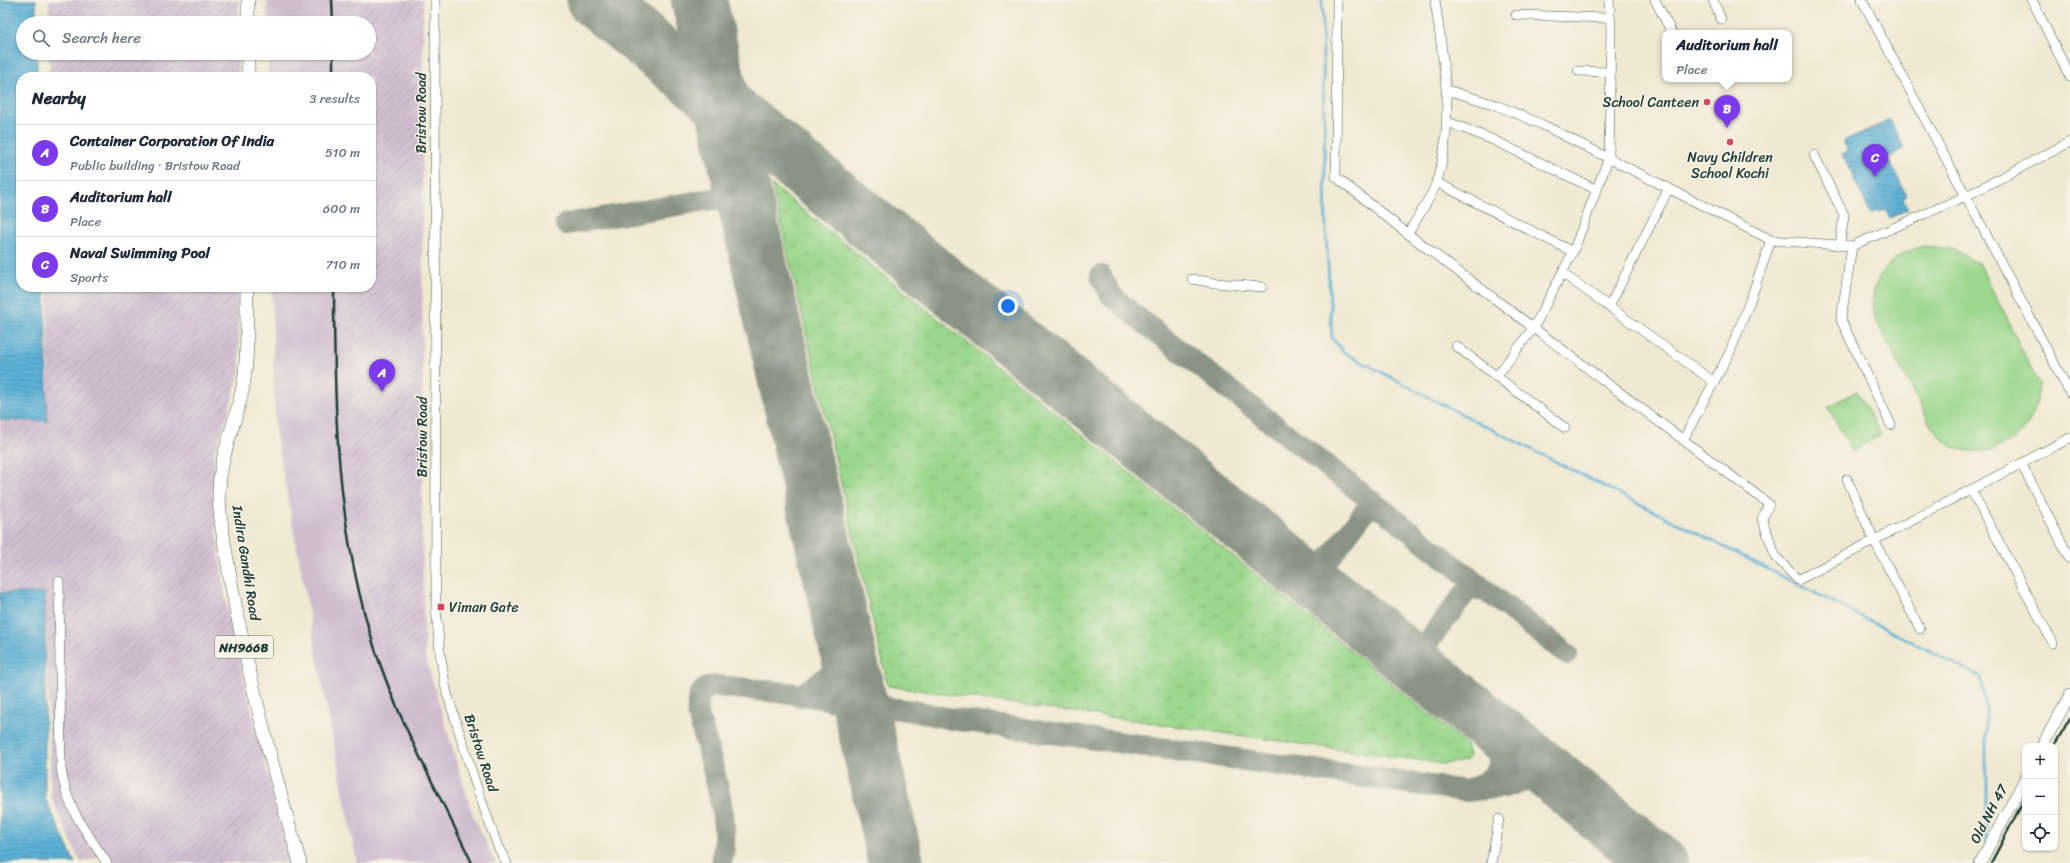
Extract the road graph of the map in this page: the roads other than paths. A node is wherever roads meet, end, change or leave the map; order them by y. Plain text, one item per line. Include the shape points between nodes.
1 (248, 0) edge
2 (435, 0) edge
3 (1337, 0) edge
4 (1435, 0) edge
5 (1609, 0) edge
6 (1655, 0) edge
7 (1713, 0) edge
8 (1862, 0) edge
9 (2032, 0) edge
10 (1516, 15) dead end
11 (248, 16) edge
12 (1610, 18) junction
13 (1721, 18) dead end
14 (1670, 30) edge
15 (248, 60) edge
16 (1578, 71) dead end
17 (248, 72) edge
18 (1609, 72) junction
19 (2070, 77) edge
20 (1447, 90) junction
21 (1448, 122) junction
22 (2070, 142) edge
23 (1814, 155) dead end
24 (1609, 157) junction
25 (1436, 182) junction
26 (1669, 188) junction
27 (1597, 190) junction
28 (1966, 196) junction
29 (1408, 234) junction
30 (1771, 240) junction
31 (1840, 245) junction
32 (1852, 246) junction
33 (1573, 252) junction
34 (1562, 273) junction
35 (1192, 279) dead end
36 (1262, 287) dead end
37 (247, 292) edge
38 (1609, 307) junction
39 (1534, 327) junction
40 (1456, 346) dead end
41 (1496, 377) junction
42 (1714, 382) junction
43 (2070, 393) edge
44 (1891, 425) dead end
45 (1564, 428) dead end
46 (2070, 438) edge
47 (1683, 440) junction
48 (2021, 463) junction
49 (1847, 479) dead end
50 (1971, 490) junction
51 (1874, 540) junction
52 (2070, 559) edge
53 (60, 581) dead end
54 (1920, 629) dead end
55 (2053, 644) dead end
56 (2070, 695) edge
57 (2044, 743) edge
58 (2022, 785) edge
59 (1499, 819) dead end
60 (107, 863) edge
61 (300, 863) edge
62 (507, 863) edge
63 (1491, 863) edge
64 (1980, 863) edge

1 - 11 highway
2 - 62 street, Bristow Road via 436,609 446,690 476,785 498,847
3 - 29 street via 1336,177
4 - 20 street
5 - 12 street
6 - 14 street
7 - 13 street
8 - 28 street
9 - 19 street
10 - 12 street
12 - 18 street
15 - 17 highway
16 - 18 street
18 - 24 street
20 - 21 street
20 - 24 street via 1496,105
21 - 25 street
21 - 27 street via 1491,139
22 - 28 street
23 - 31 street via 1844,215
24 - 26 street
24 - 27 street
25 - 29 street
25 - 33 street
26 - 30 street
26 - 38 street
27 - 33 street
28 - 32 street
28 - 43 street
29 - 39 street
30 - 31 street
30 - 42 street via 1739,330
31 - 32 street
32 - 44 street via 1841,320
33 - 34 street
34 - 38 street
34 - 39 street
35 - 36 street
37 - 61 highway, Indira Gandhi Road / NH966B via 246,366 222,462 219,498 230,577 245,652 278,790
38 - 42 street
39 - 41 street
39 - 47 street
40 - 41 street
41 - 45 street
42 - 47 street
46 - 48 street
47 - 51 street via 1769,504 1762,519 1776,557 1798,580
48 - 50 street
48 - 52 street
49 - 51 street
50 - 51 street
50 - 55 street
51 - 54 street
53 - 60 street via 63,787 70,807
56 - 57 main road
58 - 64 main road, Old NH 47
59 - 63 street

